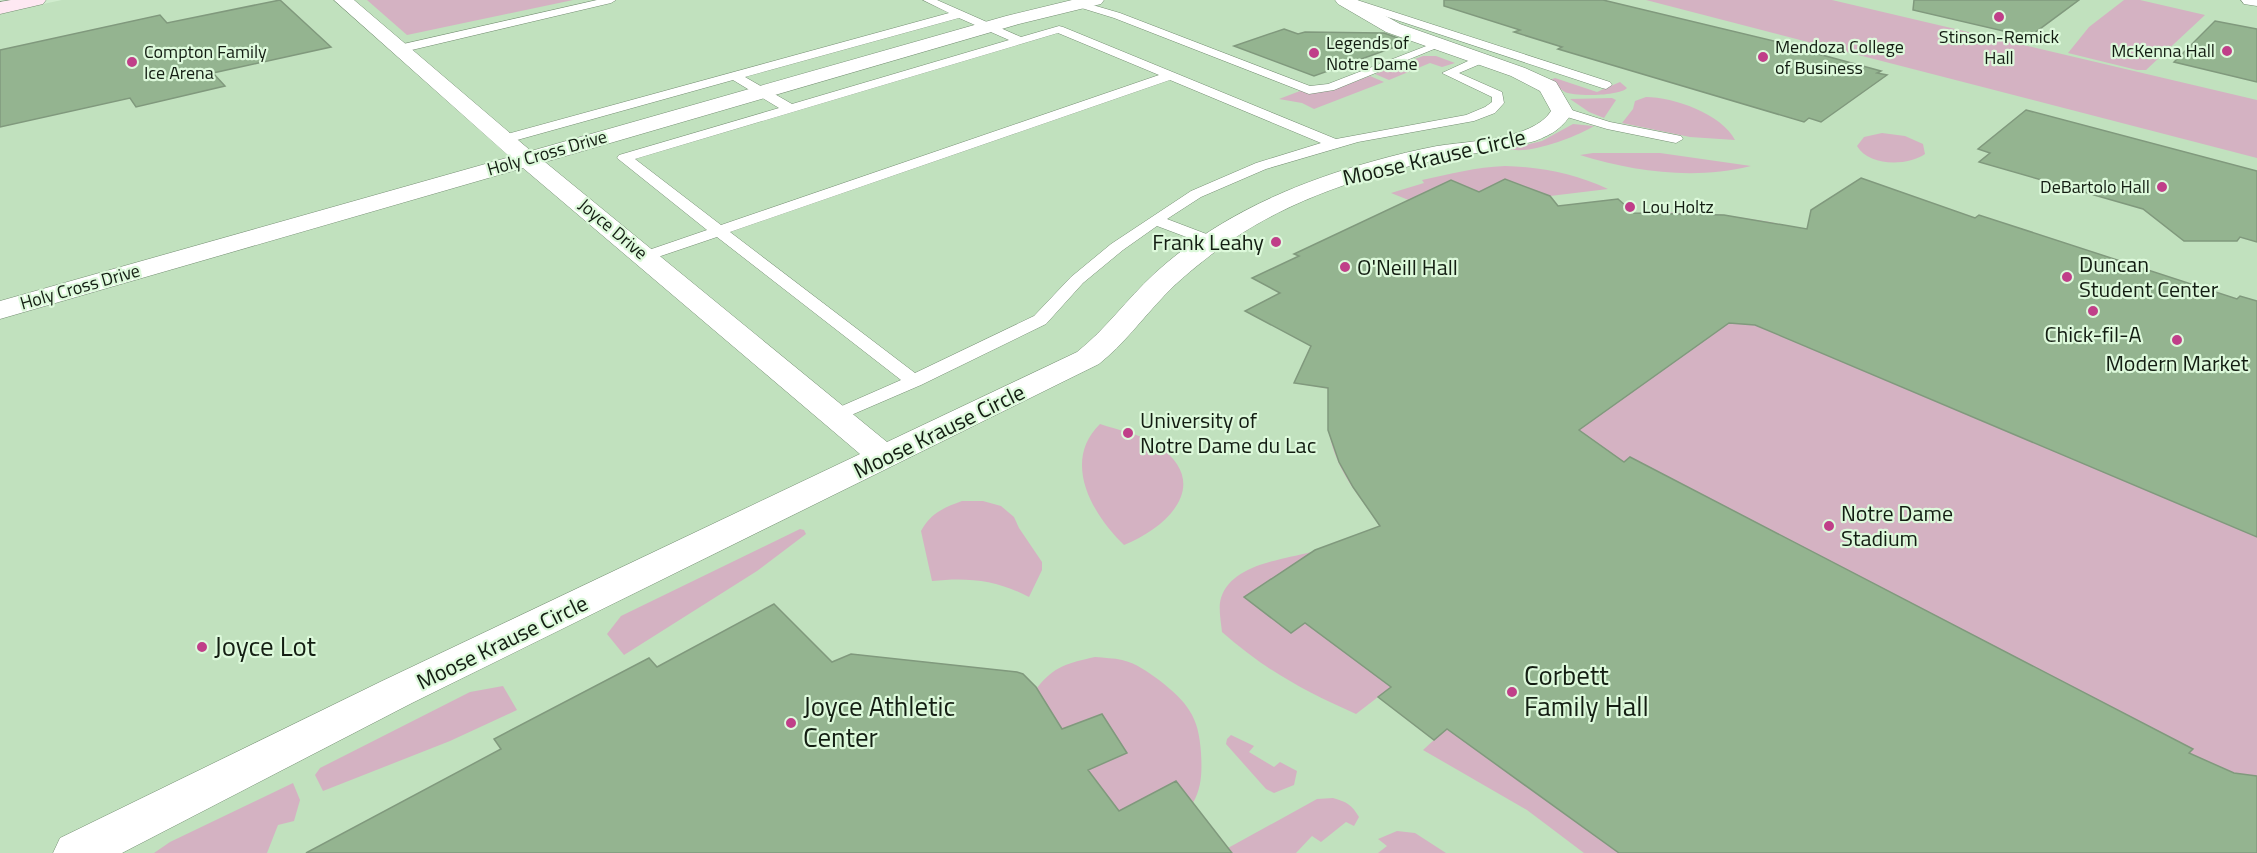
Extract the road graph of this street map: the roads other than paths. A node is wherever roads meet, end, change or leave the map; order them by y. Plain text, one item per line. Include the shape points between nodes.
1 (37, 0) edge
2 (343, 0) edge
3 (612, 0) edge
4 (928, 0) edge
5 (2250, 0) edge
6 (1348, 1) edge
7 (1088, 2) edge
8 (2257, 2) edge
9 (0, 8) edge
10 (960, 14) junction
11 (988, 27) junction
12 (1019, 40) junction
13 (1438, 45) junction
14 (399, 49) junction
15 (1481, 59) junction
16 (1172, 75) junction
17 (735, 76) junction
18 (1606, 85) dead end
19 (761, 92) junction
20 (790, 109) junction
21 (1562, 111) junction
22 (505, 139) junction
23 (1676, 139) dead end
24 (1335, 144) junction
25 (527, 159) junction
26 (1156, 220) junction
27 (718, 231) junction
28 (1211, 241) junction
29 (646, 256) junction
30 (0, 310) edge
31 (914, 381) junction
32 (835, 416) junction
33 (884, 457) junction
34 (76, 853) edge

1 - 9 main road
2 - 14 street, Joyce Drive
3 - 14 lane
4 - 10 lane
5 - 8 street
6 - 13 street via 1393,28
6 - 18 lane
7 - 11 street, Holy Cross Drive
7 - 13 lane via 1103,13 1308,90 1330,87
10 - 11 lane
10 - 17 lane
11 - 12 lane
11 - 19 street, Holy Cross Drive
12 - 16 lane via 1059,29
12 - 20 lane
13 - 15 street
14 - 22 street, Joyce Drive
15 - 21 street via 1548,87
15 - 24 lane via 1448,73 1498,95 1498,103 1490,110 1469,118
16 - 24 lane
16 - 27 lane
17 - 19 lane
17 - 22 lane
19 - 20 lane
19 - 25 street, Holy Cross Drive
20 - 27 lane via 624,158
21 - 23 lane
21 - 28 street, Moose Krause Circle via 1561,117 1544,130 1528,137 1402,161 1321,185 1265,210
22 - 25 street, Joyce Drive
24 - 26 lane via 1240,175 1196,194
25 - 29 street, Joyce Drive
25 - 30 street, Holy Cross Drive
26 - 28 lane
26 - 31 lane via 1077,280 1040,320
27 - 29 lane
27 - 31 lane
28 - 33 street, Moose Krause Circle via 1164,280 1115,337 1088,358
29 - 32 street, Joyce Drive
31 - 32 lane
32 - 33 street, Joyce Drive
33 - 34 street, Moose Krause Circle via 397,692

